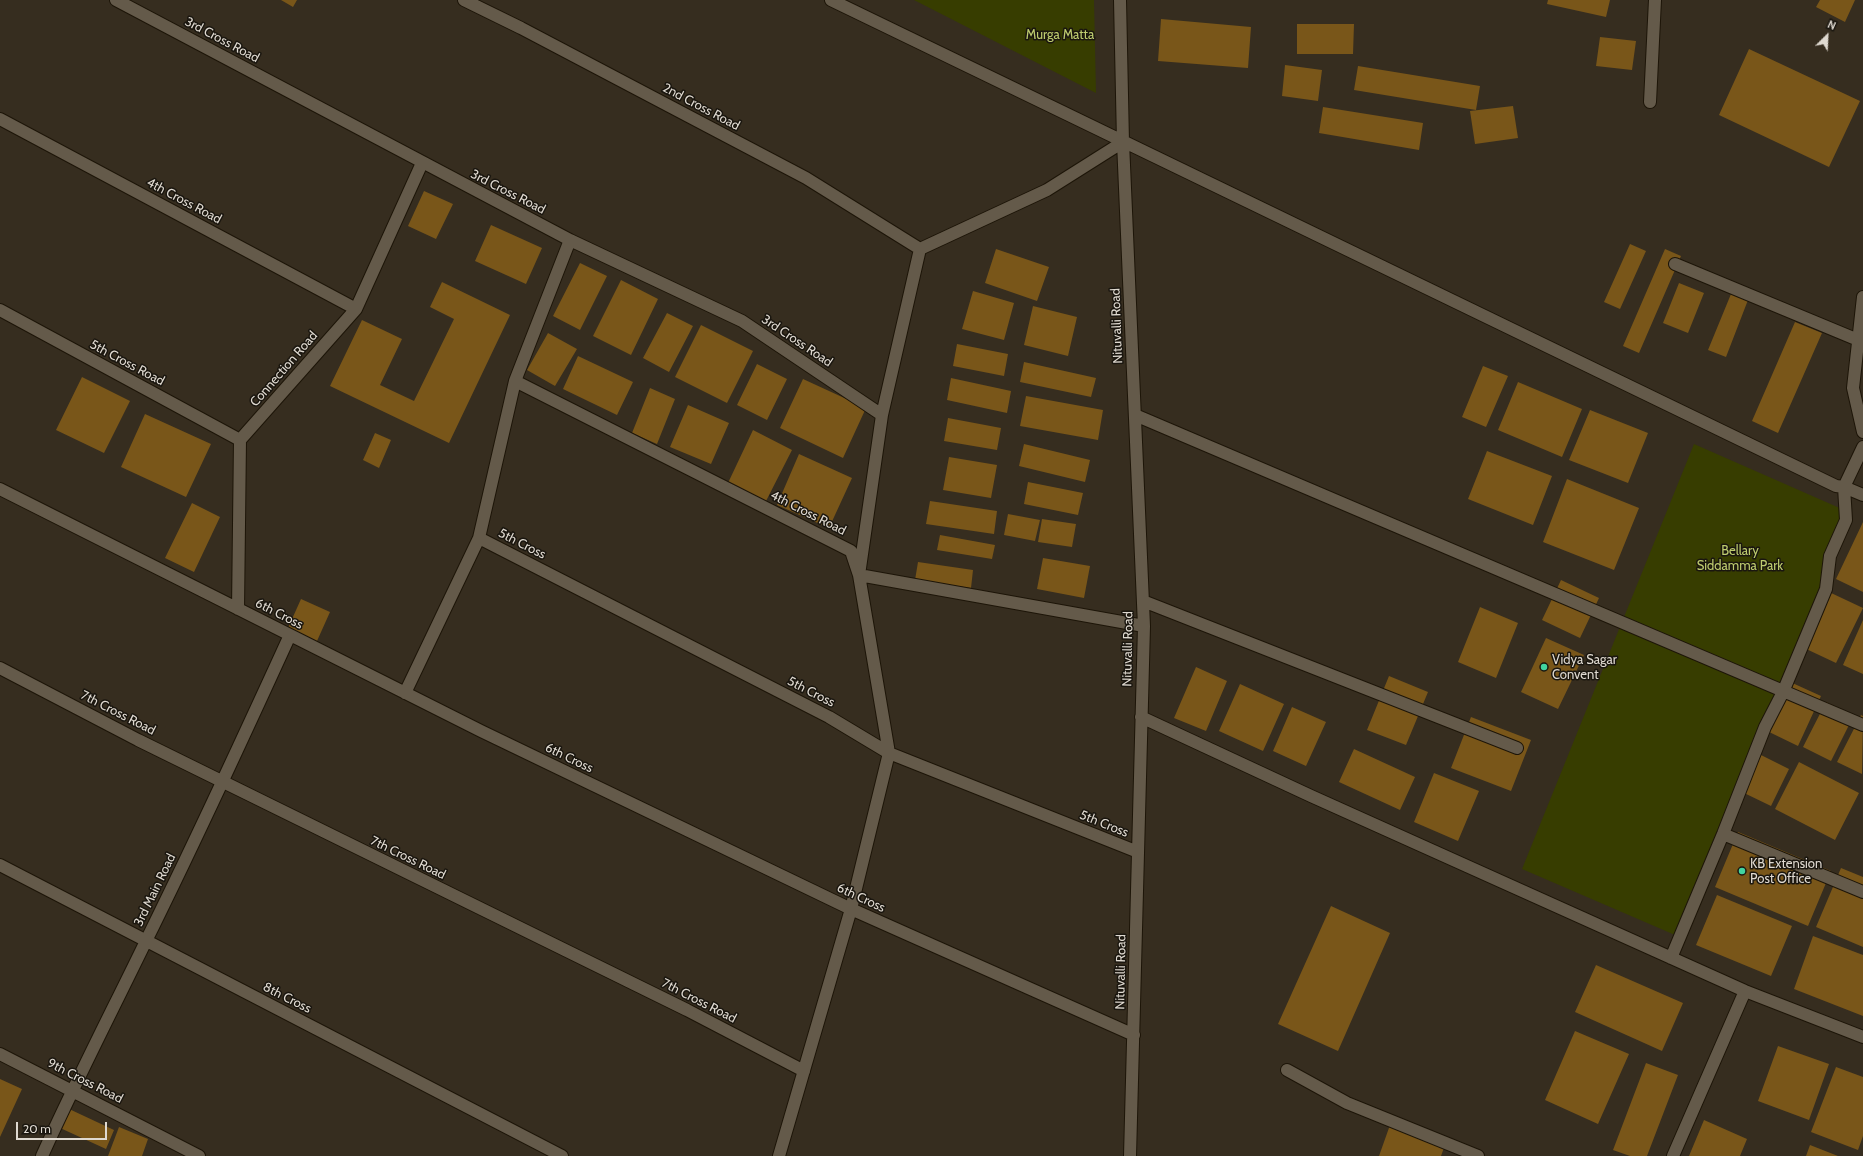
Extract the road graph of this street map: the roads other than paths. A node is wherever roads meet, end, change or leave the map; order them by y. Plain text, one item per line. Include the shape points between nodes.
1 (116, 0) edge
2 (464, 0) edge
3 (831, 0) edge
4 (1120, 0) edge
5 (1655, 0) edge
6 (1650, 102) dead end
7 (0, 119) edge
8 (1123, 142) junction
9 (422, 163) junction
10 (570, 240) junction
11 (920, 249) junction
12 (1675, 264) dead end
13 (1863, 297) edge
14 (356, 308) junction
15 (0, 310) edge
16 (1861, 341) edge
17 (515, 381) junction
18 (882, 415) junction
19 (1134, 415) junction
20 (1863, 432) edge
21 (240, 440) junction
22 (1863, 447) edge
23 (1844, 487) junction
24 (0, 489) edge
25 (1863, 495) edge
26 (479, 538) junction
27 (859, 575) junction
28 (1142, 601) junction
29 (238, 609) junction
30 (1144, 626) junction
31 (290, 635) junction
32 (0, 668) edge
33 (1783, 692) junction
34 (405, 693) junction
35 (1141, 717) junction
36 (1863, 725) edge
37 (1517, 748) dead end
38 (889, 753) junction
39 (223, 782) junction
40 (1723, 834) junction
41 (1138, 852) junction
42 (0, 865) edge
43 (1863, 892) edge
44 (851, 909) junction
45 (146, 941) junction
46 (1671, 958) junction
47 (1745, 991) junction
48 (1134, 1035) junction
49 (1863, 1037) edge
50 (0, 1054) edge
51 (1287, 1070) dead end
52 (804, 1071) junction
53 (72, 1090) junction
54 (42, 1156) edge
55 (199, 1156) edge
56 (562, 1156) edge
57 (779, 1156) edge
58 (1130, 1156) edge
59 (1478, 1156) edge
60 (1673, 1156) edge

1 - 9 street, 3rd Cross Road
2 - 11 street, 2nd Cross Road via 806,178
3 - 8 street
4 - 8 street, Nituvalli Road
5 - 6 street
7 - 14 street, 4th Cross Road
8 - 11 street via 1047,190
8 - 19 street, Nituvalli Road
8 - 23 street via 1836,486
9 - 10 street, 3rd Cross Road
9 - 14 street, Connection Road
10 - 17 street
10 - 18 street, 3rd Cross Road via 742,321
11 - 18 street
12 - 16 street
13 - 16 street
14 - 21 street, Connection Road
15 - 21 street, 5th Cross Road
16 - 20 street via 1853,388
17 - 26 street
17 - 27 street, 4th Cross Road via 851,551
18 - 27 street
19 - 28 street, Nituvalli Road
19 - 33 street
21 - 29 street
22 - 23 street
23 - 25 street
23 - 33 street via 1846,520 1830,556 1826,589
24 - 29 street, 6th Cross
26 - 34 street
26 - 38 street, 5th Cross via 828,717
27 - 30 street
27 - 38 street
28 - 30 street, Nituvalli Road
28 - 37 street
29 - 31 street, 6th Cross
30 - 35 street, Nituvalli Road
31 - 34 street, 6th Cross
31 - 39 street, 3rd Main Road
32 - 39 street, 7th Cross Road
33 - 36 street
33 - 40 street via 1765,727
34 - 44 street, 6th Cross
35 - 41 street, Nituvalli Road
35 - 46 street
38 - 41 street, 5th Cross
38 - 44 street
39 - 45 street, 3rd Main Road
39 - 52 street, 7th Cross Road via 687,1010
40 - 43 street
40 - 46 street
41 - 48 street, Nituvalli Road
42 - 45 street, 8th Cross
44 - 48 street, 6th Cross
44 - 52 street
45 - 53 street, 3rd Main Road
45 - 56 street, 8th Cross
46 - 47 street
47 - 49 street
47 - 60 street
48 - 58 street, Nituvalli Road
50 - 53 street, 9th Cross Road
51 - 59 street via 1347,1103
52 - 57 street
53 - 54 street, 3rd Main Road
53 - 55 street, 9th Cross Road

